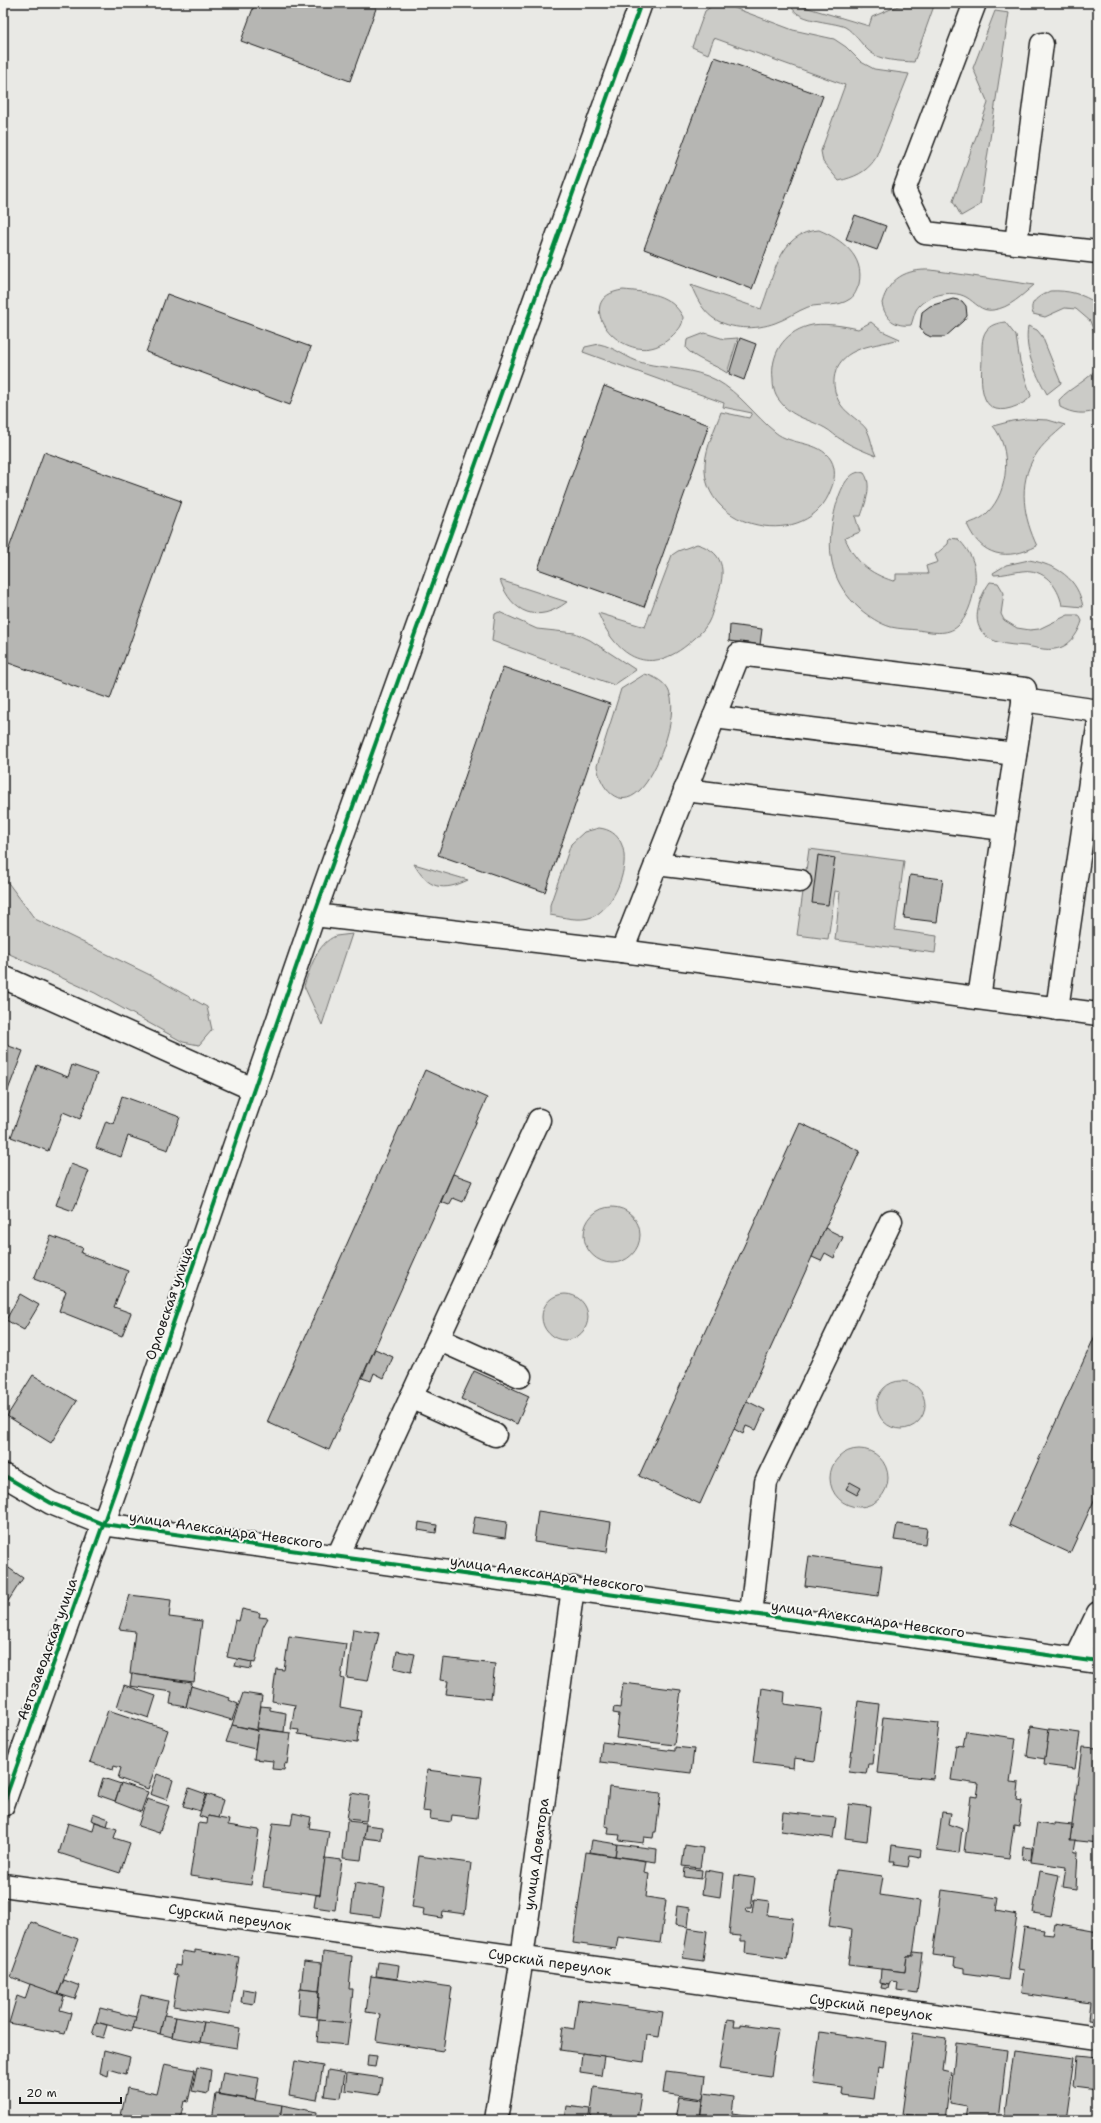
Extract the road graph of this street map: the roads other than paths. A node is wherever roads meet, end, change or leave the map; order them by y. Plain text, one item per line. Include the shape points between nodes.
1 (641, 3) edge
2 (975, 3) edge
3 (1042, 44) dead end
4 (1016, 243) junction
5 (1098, 252) edge
6 (1023, 700) junction
7 (714, 717) junction
8 (1098, 717) edge
9 (1098, 727) edge
10 (1015, 754) junction
11 (685, 790) junction
12 (1004, 829) junction
13 (656, 864) junction
14 (800, 881) dead end
15 (314, 915) junction
16 (622, 951) junction
17 (3, 977) edge
18 (979, 998) junction
19 (1057, 1009) junction
20 (1098, 1014) edge
21 (255, 1090) junction
22 (539, 1120) dead end
23 (891, 1221) dead end
24 (438, 1339) junction
25 (520, 1376) dead end
26 (411, 1397) junction
27 (495, 1435) dead end
28 (3, 1475) edge
29 (103, 1524) junction
30 (338, 1556) junction
31 (573, 1588) junction
32 (1098, 1612) edge
33 (751, 1614) junction
34 (1076, 1659) junction
35 (1098, 1662) edge
36 (3, 1805) edge
37 (3, 1885) edge
38 (522, 1958) junction
39 (1098, 2038) edge
40 (496, 2120) edge

1 - 15 street, Орловская улица
2 - 4 street via 904,190 926,233
3 - 4 street
4 - 5 street
6 - 7 street via 1025,689 739,654
6 - 8 street via 1092,710
6 - 10 street
7 - 10 street
7 - 11 street
9 - 19 street
10 - 12 street
11 - 12 street
11 - 13 street
12 - 18 street
13 - 14 street
13 - 16 street
15 - 16 street
15 - 21 street, Орловская улица
16 - 18 street
17 - 21 street
18 - 19 street
19 - 20 street
21 - 29 street, Орловская улица
22 - 24 street
23 - 33 street via 766,1482
24 - 25 street
24 - 26 street
26 - 27 street
26 - 30 street
28 - 29 street, улица Александра Невского via 51,1503
29 - 30 street, улица Александра Невского
29 - 36 street, Автозаводская улица
30 - 31 street, улица Александра Невского
31 - 33 street, улица Александра Невского
31 - 38 street, улица Доватора
32 - 34 street
33 - 34 street, улица Александра Невского
34 - 35 street, улица Александра Невского
37 - 38 street, Сурский переулок
38 - 39 street, Сурский переулок
38 - 40 street, улица Доватора

